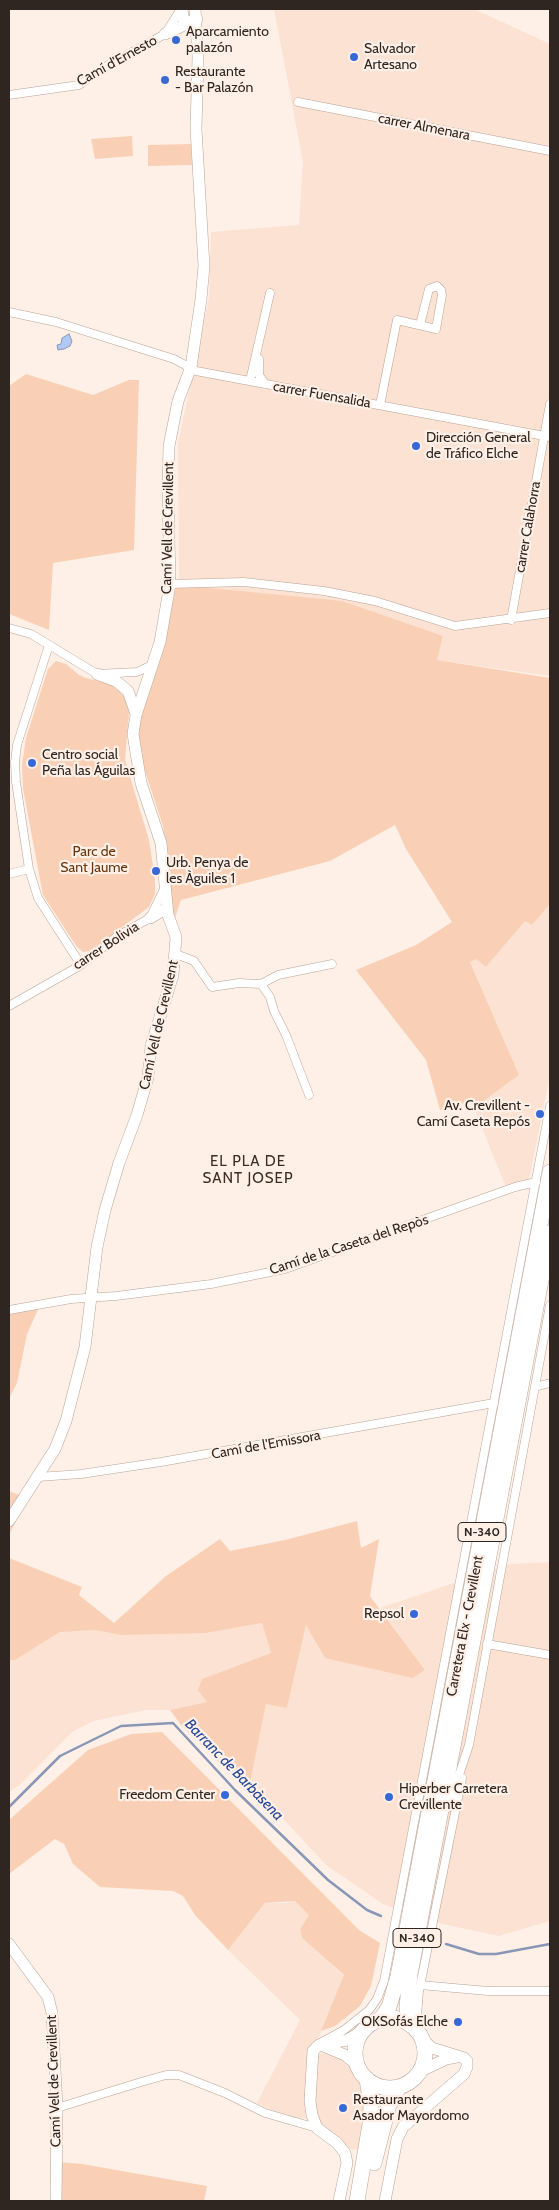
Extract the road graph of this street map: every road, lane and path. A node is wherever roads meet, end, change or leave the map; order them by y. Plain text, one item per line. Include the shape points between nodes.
1 (181, 9) edge
2 (194, 17) edge
3 (165, 34) junction
4 (9, 95) edge
5 (298, 102) dead end
6 (550, 151) edge
7 (270, 293) dead end
8 (9, 312) edge
9 (420, 325) junction
10 (259, 350) junction
11 (191, 367) junction
12 (250, 381) junction
13 (265, 384) junction
14 (550, 404) edge
15 (380, 405) junction
16 (547, 436) edge
17 (170, 584) junction
18 (550, 614) edge
19 (511, 620) junction
20 (9, 628) edge
21 (49, 645) junction
22 (154, 664) junction
23 (130, 673) junction
24 (97, 674) junction
25 (146, 687) junction
26 (128, 690) junction
27 (136, 715) junction
28 (29, 869) junction
29 (9, 874) edge
30 (164, 889) junction
31 (167, 908) junction
32 (150, 918) junction
33 (176, 954) junction
34 (332, 964) dead end
35 (81, 966) junction
36 (261, 984) junction
37 (9, 1006) edge
38 (309, 1095) dead end
39 (550, 1106) edge
40 (550, 1172) edge
41 (536, 1182) junction
42 (550, 1233) edge
43 (91, 1298) junction
44 (550, 1305) edge
45 (9, 1310) edge
46 (550, 1383) edge
47 (535, 1387) junction
48 (494, 1403) junction
49 (38, 1477) junction
50 (9, 1521) edge
51 (487, 1644) junction
52 (550, 1655) edge
53 (469, 1745) junction
54 (419, 1796) junction
55 (434, 1851) junction
56 (414, 1893) junction
57 (9, 1944) edge
58 (420, 1985) junction
59 (550, 1991) edge
60 (381, 2019) junction
61 (416, 2031) junction
62 (361, 2032) junction
63 (318, 2044) junction
64 (459, 2056) junction
65 (357, 2065) junction
66 (419, 2072) junction
67 (367, 2079) junction
68 (399, 2087) junction
69 (57, 2108) junction
70 (317, 2128) junction
71 (56, 2201) edge
72 (339, 2201) edge
73 (357, 2201) edge
74 (367, 2201) edge
75 (385, 2201) edge

1 - 2 street via 182,18
1 - 3 street
2 - 3 street
2 - 11 street, Camí Vell de Crevillent via 204,266
3 - 4 street, Camí d'Ernesto via 79,85
5 - 6 street, carrer Almenara
7 - 10 street, carrer Fuensalida
8 - 11 street, carrer Fuensalida via 56,322
9 - 9 street, carrer Fuensalida via 429,289 437,286 442,295 436,328
9 - 15 street, carrer Fuensalida via 396,320
10 - 12 street, carrer Fuensalida
10 - 13 street, carrer Fuensalida via 259,375
11 - 12 street, carrer Fuensalida via 196,371
11 - 17 street, Camí Vell de Crevillent via 178,401 169,446
12 - 13 street, carrer Fuensalida
13 - 15 street, carrer Fuensalida
14 - 16 street, carrer Calahorra
15 - 16 street, carrer Fuensalida
16 - 19 street, carrer Calahorra
17 - 19 street via 244,582 324,591 375,601 455,626
17 - 22 street, Camí Vell de Crevillent
18 - 19 street
20 - 21 street via 31,634
21 - 24 street
21 - 28 street via 21,729 15,762
22 - 23 street
22 - 25 street, Camí Vell de Crevillent
23 - 24 street
23 - 25 street via 140,677
24 - 26 street
25 - 26 street
25 - 27 street, Camí Vell de Crevillent
26 - 27 street
27 - 30 street, Camí Vell de Crevillent via 133,734 136,754 141,783 161,843
28 - 29 street
28 - 35 street via 38,898
30 - 31 street, Camí Vell de Crevillent
30 - 32 street, carrer Bolivia
31 - 32 street
31 - 33 street, Camí Vell de Crevillent via 176,937
32 - 35 street, carrer Bolivia via 116,937
33 - 36 street via 194,961 212,987
33 - 43 street, Camí Vell de Crevillent via 173,975 151,1046 148,1077 105,1210
34 - 36 street via 278,976
35 - 37 street, carrer Bolivia
36 - 38 street via 270,997
39 - 41 street
40 - 56 highway, Carretera Elx - Crevillent / N-340
41 - 43 street, Camí de la Caseta del Repòs via 285,1269 211,1284
41 - 48 street
42 - 55 highway, Carretera Elx - Crevillent / N-340
43 - 45 street, Camí de la Caseta del Repòs
43 - 49 street, Camí Vell de Crevillent via 85,1347 66,1421 55,1449
44 - 47 street
46 - 47 street
47 - 51 street
48 - 49 street, Camí de l'Emissora via 159,1463
48 - 54 street
49 - 50 street, Camí Vell de Crevillent
51 - 52 street
51 - 53 street
53 - 55 street
53 - 58 street
54 - 56 street
54 - 63 street via 384,1981 377,2000 358,2020
55 - 61 highway, Carretera Elx - Crevillent / N-340 via 407,1993 407,2008
56 - 60 highway, Carretera Elx - Crevillent / N-340 via 394,1993
57 - 69 street, Camí Vell de Crevillent via 48,1997 56,2051
58 - 59 street via 488,1991
58 - 61 street
60 - 61 highway via 393,2018
60 - 62 highway, N-340
61 - 64 street via 432,2048
61 - 66 highway, N-340 via 425,2056
62 - 63 street via 347,2040
62 - 65 highway via 356,2048
63 - 65 street via 340,2052
63 - 70 street via 314,2051 310,2101
64 - 66 street
64 - 75 street via 467,2061 464,2074 403,2127 397,2139
65 - 67 highway
66 - 68 highway
67 - 68 highway via 384,2088
67 - 73 highway via 372,2105
68 - 74 highway via 383,2122
69 - 70 street via 166,2075 179,2075 265,2113
69 - 71 street, Camí Vell de Crevillent
70 - 72 street via 338,2143 345,2153 347,2163

